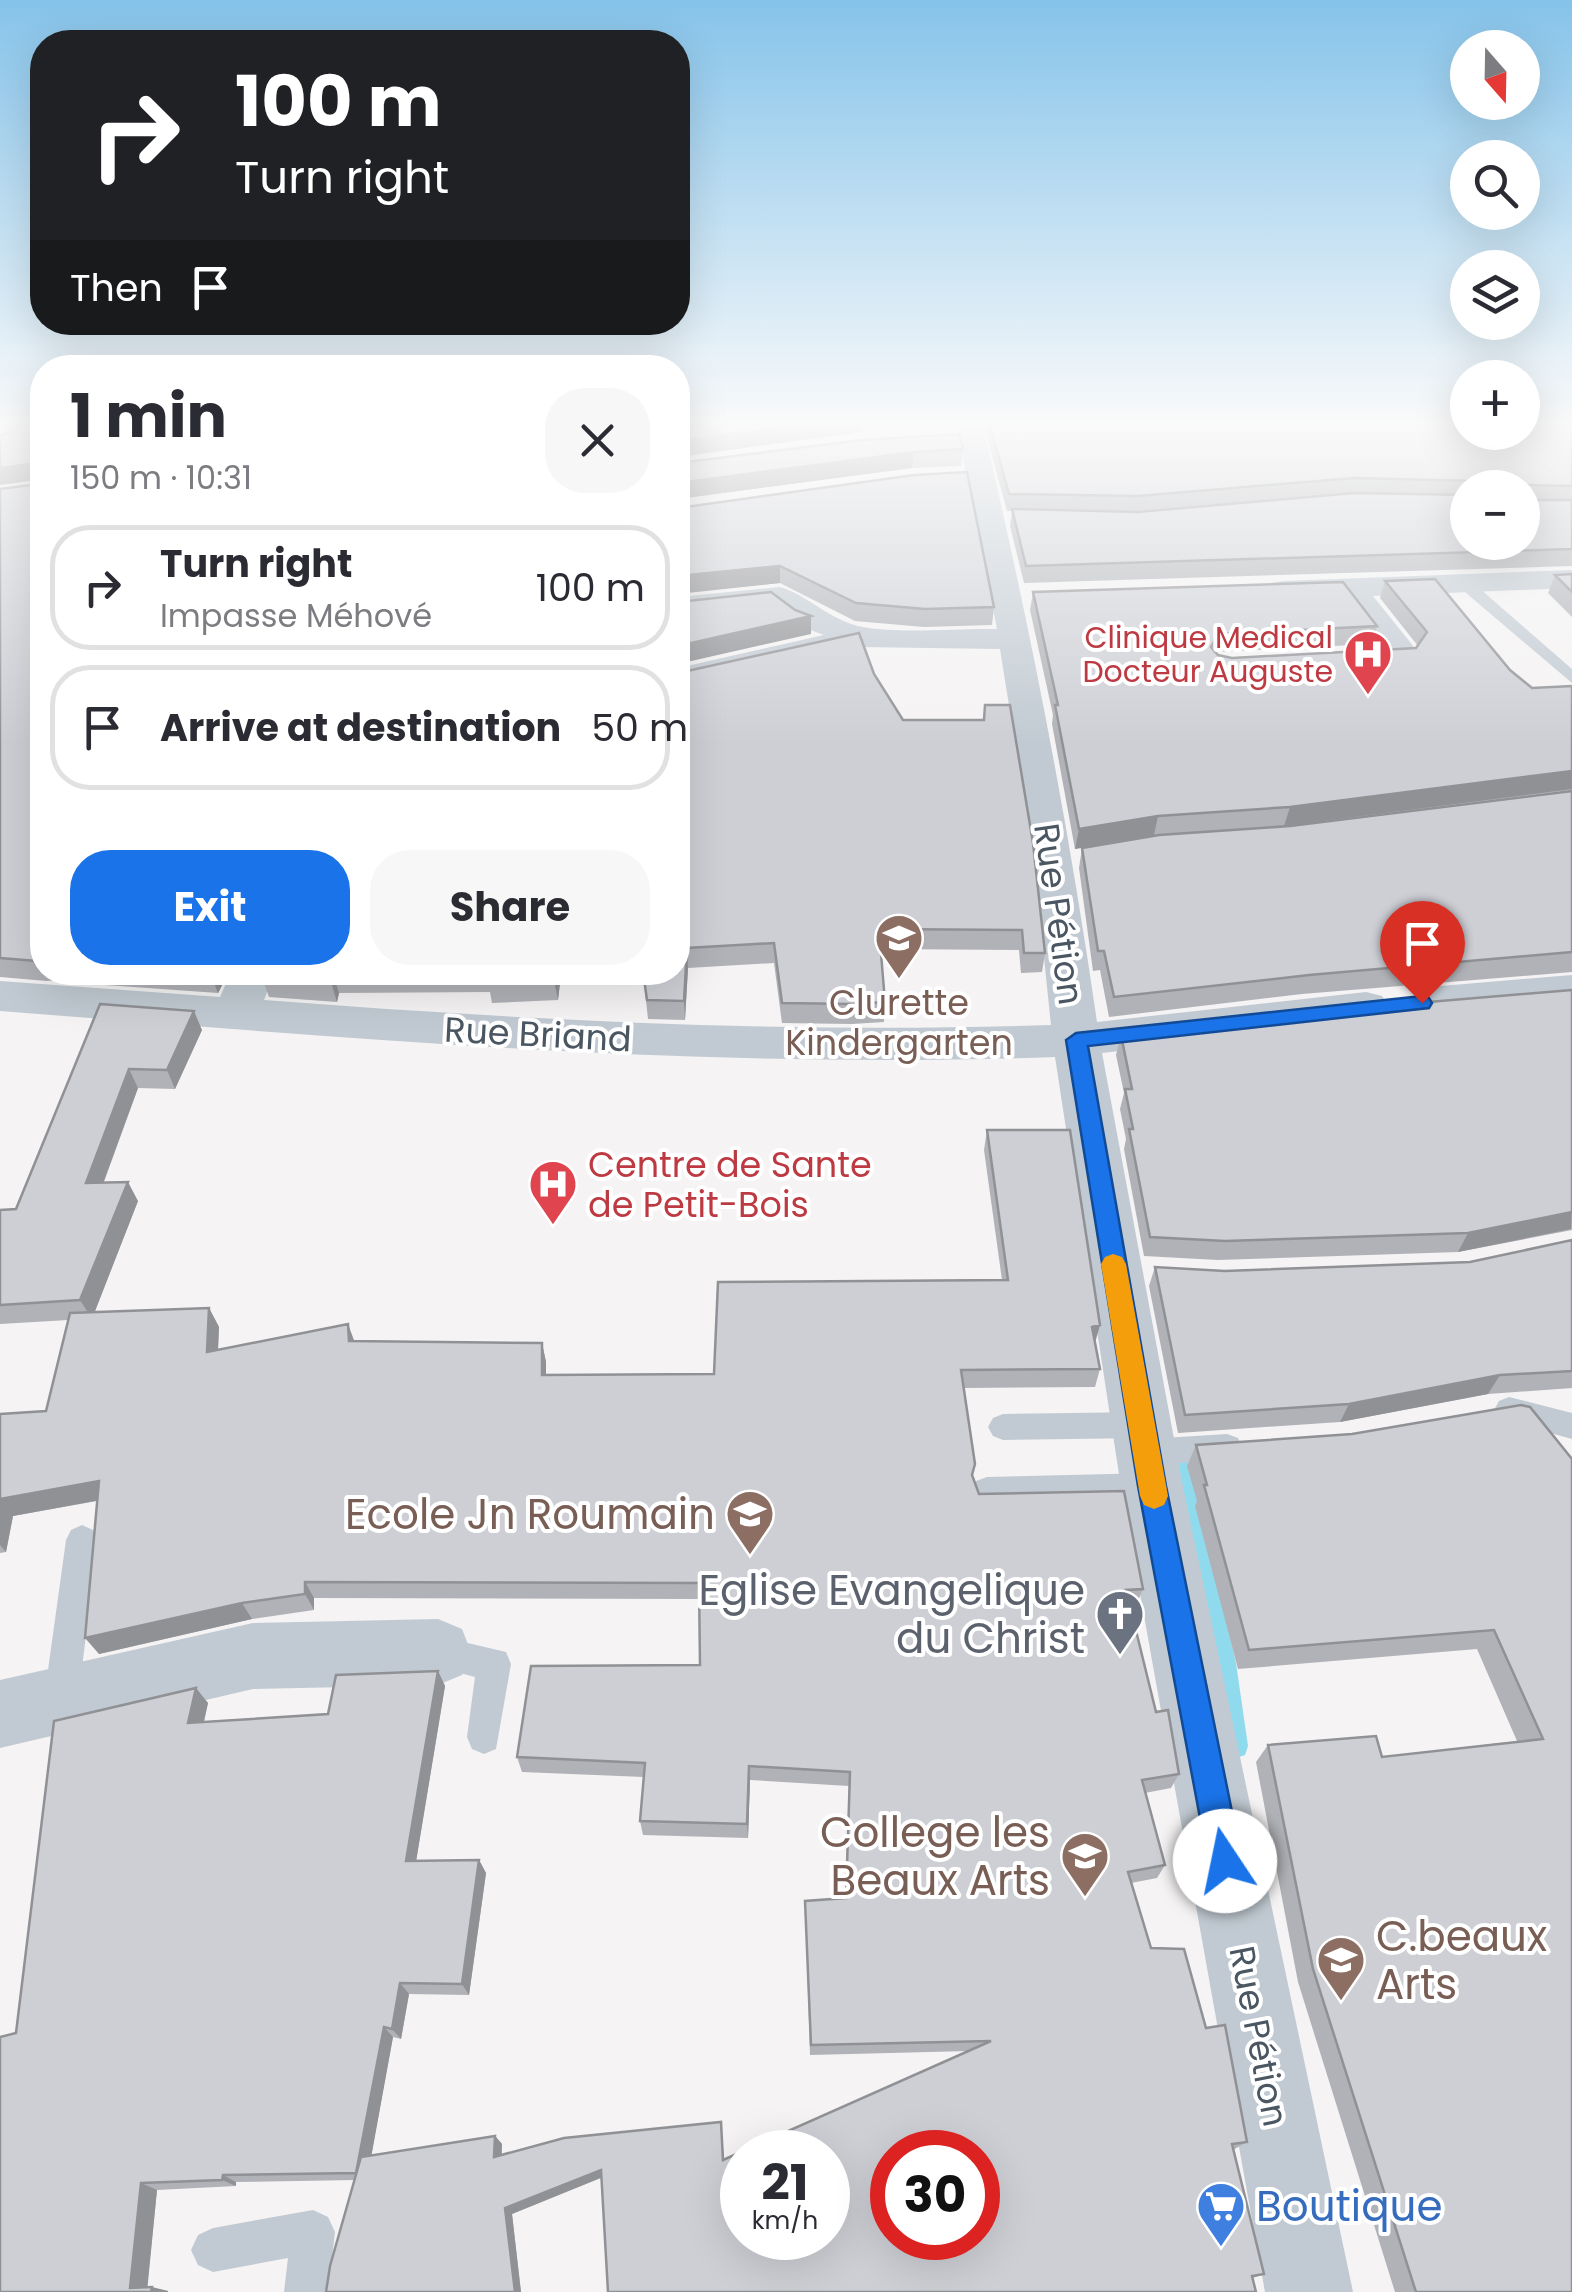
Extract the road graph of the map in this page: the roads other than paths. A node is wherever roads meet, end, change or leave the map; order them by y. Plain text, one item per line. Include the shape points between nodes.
1 (1002, 529) edge
2 (1572, 579) edge
3 (1465, 584) junction
4 (1350, 588) junction
5 (1254, 591) edge
6 (690, 606) edge
7 (1022, 611) junction
8 (858, 636) junction
9 (1302, 661) edge
10 (690, 675) edge
11 (1572, 678) edge
12 (247, 985) edge
13 (1572, 990) edge
14 (0, 996) edge
15 (235, 1014) junction
16 (1076, 1040) junction
17 (1487, 1413) edge
18 (1572, 1426) edge
19 (1003, 1427) dead end
20 (1250, 1446) edge
21 (1159, 1453) junction
22 (987, 1491) edge
23 (82, 1540) dead end
24 (438, 1652) joint
25 (30, 1706) edge
26 (484, 1737) dead end
27 (212, 2250) dead end
28 (306, 2292) edge
29 (1309, 2292) edge

1 - 7 street, Rue Pétion
2 - 3 street
3 - 4 street
3 - 11 lane
4 - 5 street
4 - 9 street via 1401,652
6 - 8 street via 779,596 808,618
7 - 8 street
7 - 16 street, Rue Pétion via 1062,861
8 - 10 street
12 - 15 street
13 - 16 street, Rue Briand
14 - 15 street, Rue Briand
15 - 16 street, Rue Briand via 770,1045
16 - 21 street, Rue Pétion
17 - 18 lane via 1506,1410
19 - 21 lane
20 - 21 lane
21 - 22 lane
21 - 29 street, Rue Pétion
23 - 25 lane
24 - 25 street via 254,1656
24 - 26 lane via 494,1664
27 - 28 lane via 313,2232

